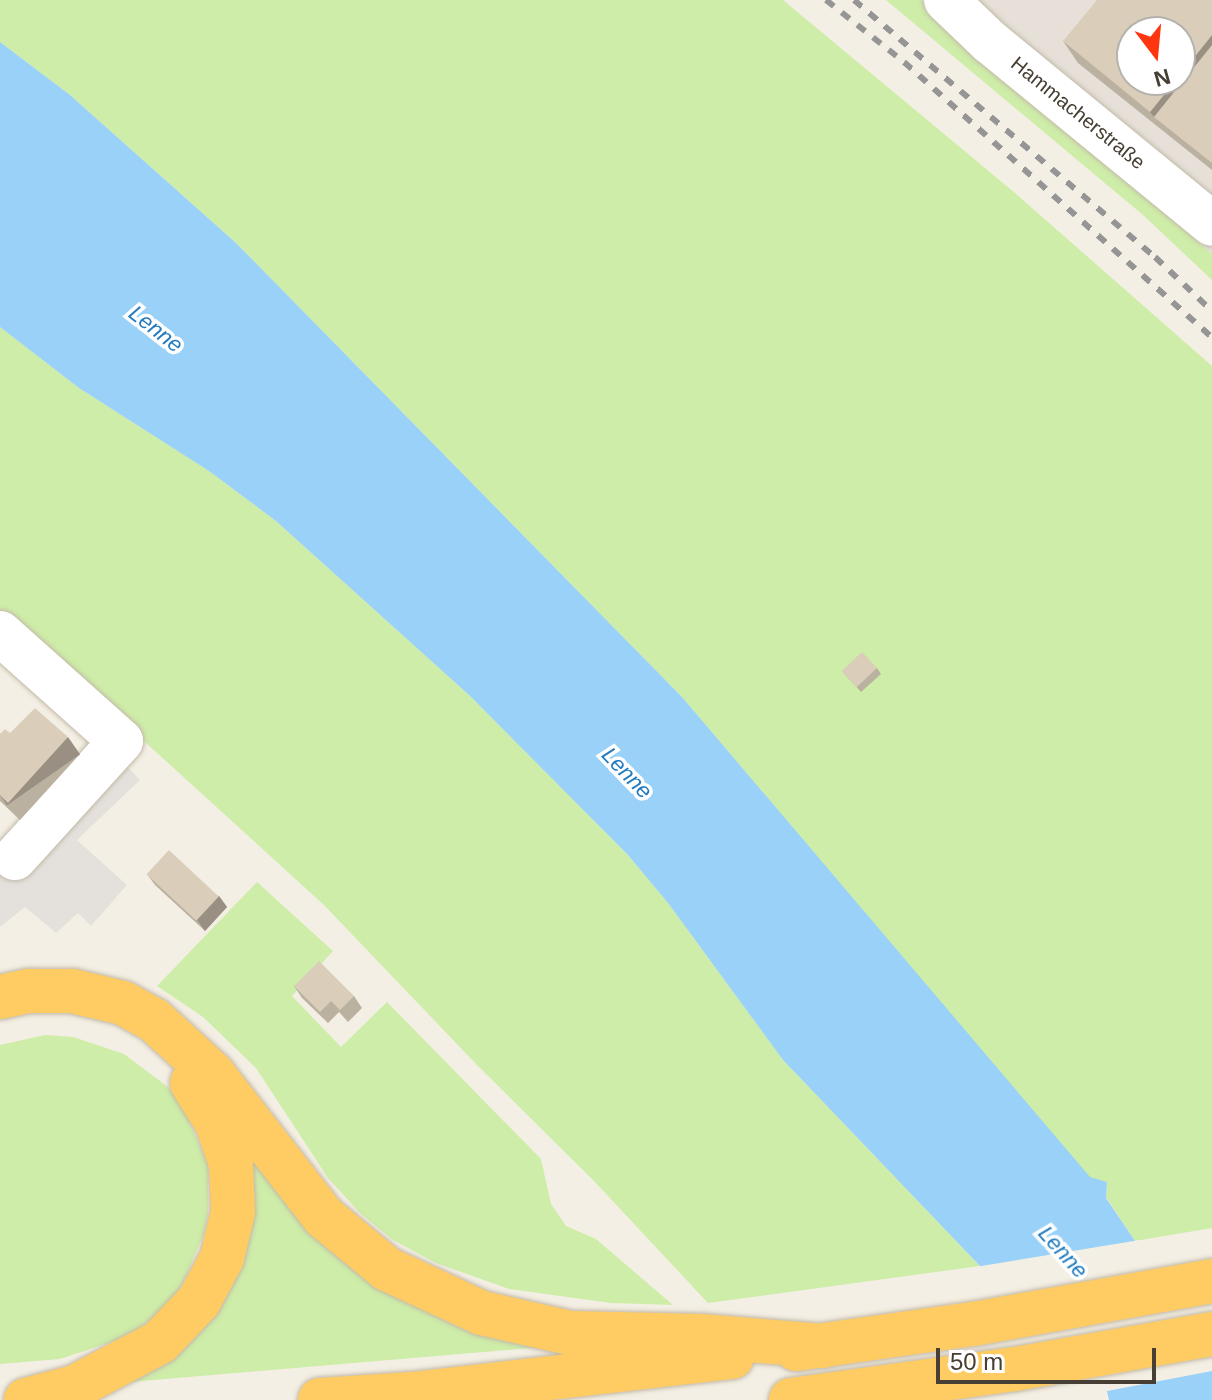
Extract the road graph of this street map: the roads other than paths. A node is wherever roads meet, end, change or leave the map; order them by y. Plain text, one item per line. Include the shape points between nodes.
1 (946, 0) edge
2 (1212, 224) edge
3 (0, 633) edge
4 (15, 858) dead end
5 (0, 997) edge
6 (0, 1020) edge
7 (1212, 1281) edge
8 (1212, 1334) edge
9 (711, 1347) junction
10 (26, 1400) edge
11 (320, 1400) edge
12 (791, 1400) edge

1 - 2 street, Hammacherstraße
3 - 4 street via 121,741
5 - 9 highway via 72,991 123,1003 154,1020 213,1074 324,1217 387,1269 482,1313 570,1333
6 - 10 highway via 55,1013 77,1016 150,1042 196,1086 217,1123 231,1164 233,1212 222,1258 199,1301 160,1342 75,1387
7 - 9 highway via 823,1346
8 - 12 highway via 1015,1369
9 - 11 highway via 428,1393

